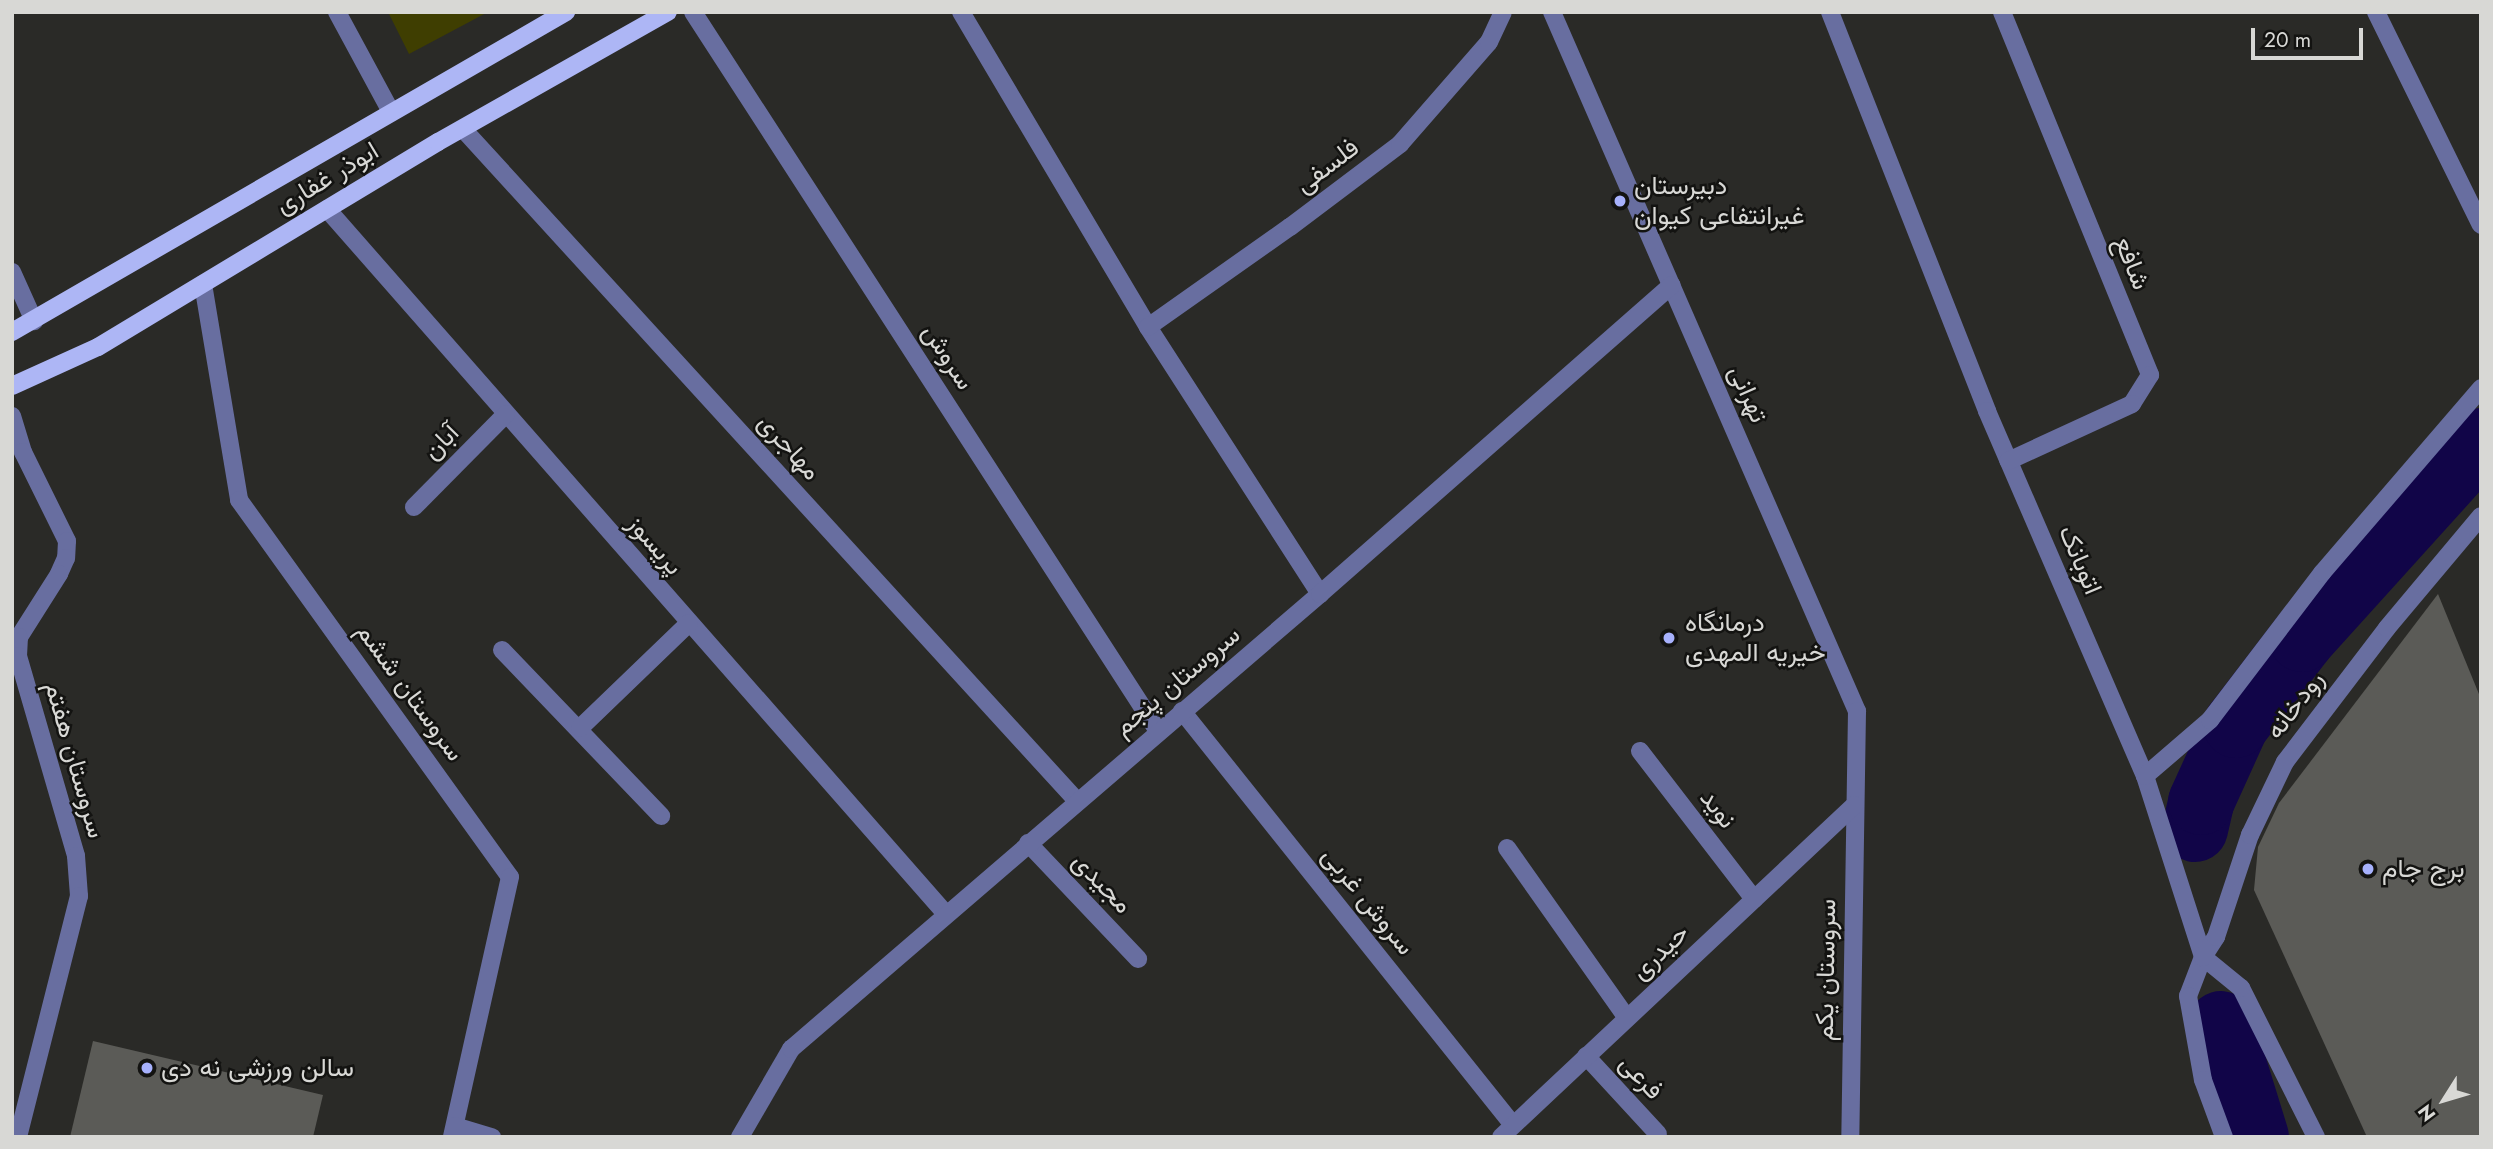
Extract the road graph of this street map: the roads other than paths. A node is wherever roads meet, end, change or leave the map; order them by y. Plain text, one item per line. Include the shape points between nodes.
1 (337, 12) edge
2 (566, 12) edge
3 (668, 12) edge
4 (693, 12) edge
5 (961, 12) edge
6 (1503, 12) edge
7 (1552, 12) edge
8 (1830, 12) edge
9 (2002, 12) edge
10 (2376, 12) edge
11 (391, 112) junction
12 (463, 128) junction
13 (327, 209) junction
14 (2481, 225) edge
15 (12, 272) edge
16 (203, 284) junction
17 (1672, 285) junction
18 (34, 321) junction
19 (1148, 327) junction
20 (12, 332) edge
21 (12, 386) edge
22 (2481, 388) edge
23 (506, 414) junction
24 (12, 416) edge
25 (2008, 461) junction
26 (414, 508) dead end
27 (2481, 516) edge
28 (1320, 594) junction
29 (689, 622) junction
30 (502, 650) dead end
31 (1182, 710) junction
32 (580, 728) junction
33 (1158, 731) junction
34 (1640, 751) dead end
35 (2145, 776) junction
36 (1077, 801) junction
37 (1855, 805) junction
38 (661, 816) dead end
39 (1028, 843) junction
40 (1507, 848) dead end
41 (1754, 899) junction
42 (946, 914) junction
43 (2203, 957) junction
44 (1138, 959) dead end
45 (1627, 1018) junction
46 (1586, 1056) junction
47 (453, 1131) edge
48 (1507, 1131) edge
49 (1658, 1134) dead end
50 (18, 1137) edge
51 (492, 1137) edge
52 (740, 1137) edge
53 (1850, 1137) edge
54 (2224, 1137) edge
55 (2316, 1137) edge

1 - 11 street
2 - 11 main road, ابوذر غفاری
3 - 12 main road, ابوذر غفاری
4 - 33 street, سروش
5 - 19 street
6 - 19 street, فلسفی via 1489,42 1400,144
7 - 17 street, تهرانی
8 - 25 street, اتوبانک
9 - 25 street, شافع via 2150,375 2133,404
10 - 14 street
11 - 18 main road, ابوذر غفاری
12 - 13 main road, ابوذر غفاری
12 - 36 street, مهاجری
13 - 16 main road, ابوذر غفاری
13 - 23 street, پریسوز
15 - 18 street
16 - 21 main road, ابوذر غفاری via 98,347
16 - 47 street, سروستان ششم via 239,500 510,877
17 - 28 street, سروستان پنجم
17 - 37 street, تهرانی via 1857,711
18 - 20 main road, ابوذر غفاری
19 - 28 street
22 - 35 street via 2322,573 2210,720
23 - 26 street, آبان
23 - 29 street, پریسوز
24 - 50 street, سروستان هفتم via 23,452 67,541 59,574 19,637 18,656 76,856 79,896
25 - 35 street, اتوبانک
27 - 43 street, رودخانه via 2387,628 2285,762 2250,835 2216,937
28 - 31 street, سروستان پنجم
29 - 32 street
29 - 42 street, پریسوز
30 - 32 street
31 - 33 street, سروستان پنجم
31 - 48 street, سروش غربی
32 - 38 street
33 - 36 street, سروستان پنجم
34 - 41 street, نوید
35 - 43 street, اتوبانک
36 - 39 street, سروستان پنجم
37 - 41 street, حیدری
37 - 53 street, سروستان یکم
39 - 42 street, سروستان پنجم
39 - 44 street, مجیدی
40 - 45 street
41 - 45 street, حیدری
42 - 52 street, سروستان پنجم via 791,1049
43 - 54 street via 2188,996 2203,1080
43 - 55 street via 2241,988
45 - 46 street, حیدری
46 - 48 street, حیدری
46 - 49 street, فرعی
47 - 51 street

